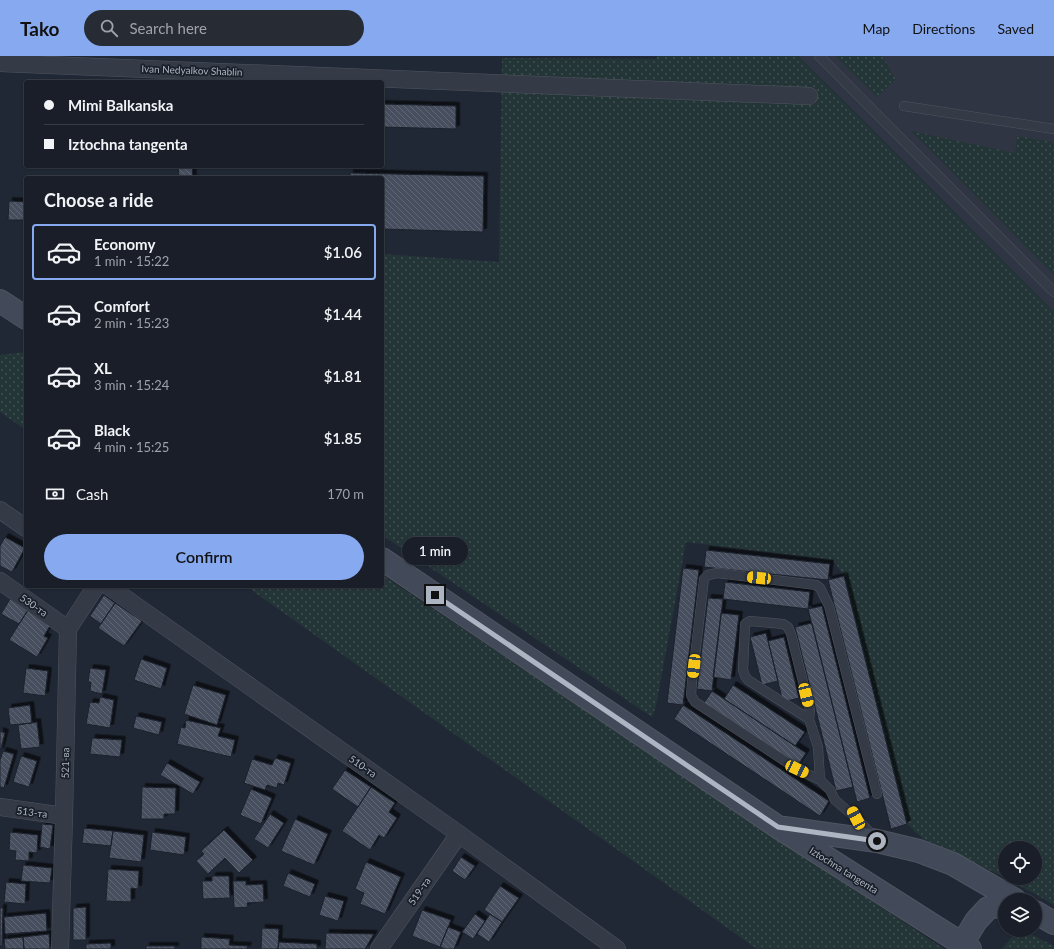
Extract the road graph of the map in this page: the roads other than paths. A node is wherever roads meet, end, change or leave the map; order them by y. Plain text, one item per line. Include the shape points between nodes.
1 (819, 56) edge
2 (96, 61) edge
3 (0, 62) edge
4 (809, 96) dead end
5 (904, 106) dead end
6 (1054, 129) edge
7 (1054, 292) edge
8 (0, 301) edge
9 (24, 317) edge
10 (0, 510) edge
11 (24, 527) edge
12 (384, 560) edge
13 (0, 581) edge
14 (95, 588) edge
15 (111, 588) edge
16 (68, 629) junction
17 (809, 719) junction
18 (820, 780) junction
19 (878, 794) dead end
20 (0, 808) edge
21 (64, 816) junction
22 (778, 827) junction
23 (459, 834) junction
24 (877, 841) junction
25 (1003, 893) edge
26 (998, 906) edge
27 (1042, 916) edge
28 (1054, 923) edge
29 (966, 946) edge
30 (60, 949) edge
31 (379, 949) edge
32 (617, 949) edge

1 - 7 lane
2 - 3 street, Ivan Nedyalkov Shablin
2 - 4 street, Ivan Nedyalkov Shablin via 480,82
5 - 6 lane
8 - 9 street
10 - 11 street
12 - 22 street, Iztochna tangenta
13 - 16 street, 530-та
14 - 16 street
15 - 23 street, 510-та
16 - 21 street, 521-ва
17 - 17 lane via 745,676 745,624 748,622 783,624 788,627 810,710
17 - 18 lane via 818,747
18 - 19 lane via 797,769 695,702 691,695 704,579 708,575 717,573 816,584 820,588 829,606
18 - 24 lane via 849,804 856,818
20 - 21 street, 513-та
21 - 30 street, 521-ва
22 - 24 street
22 - 29 street, Iztochna tangenta
23 - 31 street, 519-та
23 - 32 street, 510-та
24 - 25 street via 919,851 953,864
26 - 29 street via 988,908 976,921
27 - 28 street

